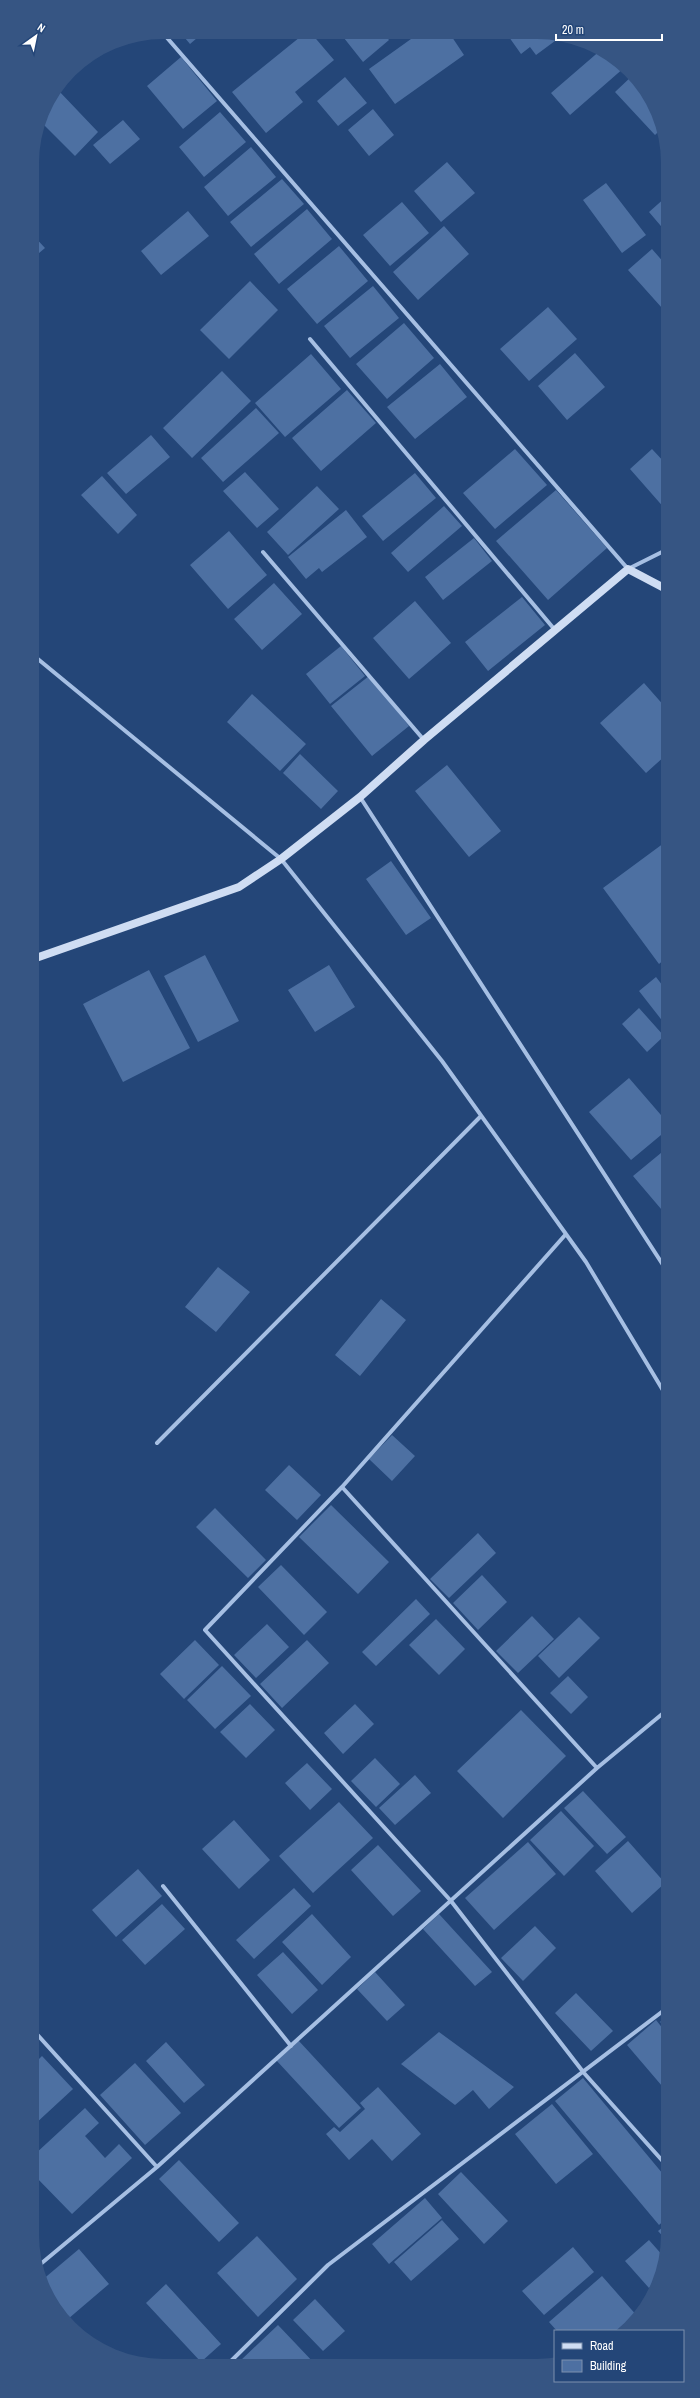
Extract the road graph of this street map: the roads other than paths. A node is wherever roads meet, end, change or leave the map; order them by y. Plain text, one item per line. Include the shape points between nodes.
1 (168, 39) edge
2 (310, 339) dead end
3 (263, 552) dead end
4 (661, 552) edge
5 (628, 569) junction
6 (661, 586) edge
7 (555, 630) junction
8 (39, 660) edge
9 (424, 740) junction
10 (360, 797) junction
11 (281, 859) junction
12 (39, 957) edge
13 (482, 1116) junction
14 (566, 1234) junction
15 (661, 1262) edge
16 (661, 1387) edge
17 (157, 1443) dead end
18 (342, 1487) junction
19 (661, 1715) edge
20 (597, 1768) junction
21 (163, 1886) dead end
22 (451, 1901) junction
23 (661, 2013) edge
24 (39, 2037) edge
25 (291, 2046) junction
26 (584, 2073) junction
27 (661, 2158) edge
28 (157, 2167) junction
29 (42, 2263) edge
30 (233, 2359) edge

1 - 5 street
2 - 7 street
3 - 9 street
4 - 5 street
5 - 6 street
5 - 7 street
7 - 9 street
8 - 11 street
9 - 10 street
10 - 11 street
10 - 15 street
11 - 12 street via 239,887
11 - 13 street via 442,1061
13 - 14 street
13 - 17 street
14 - 16 street via 586,1262
14 - 18 street
18 - 20 street
18 - 22 street via 205,1630
19 - 20 street
20 - 22 street
21 - 25 street
22 - 25 street
22 - 26 street
23 - 26 street
24 - 28 street
25 - 28 street
26 - 27 street
26 - 30 street via 328,2265
28 - 29 street

